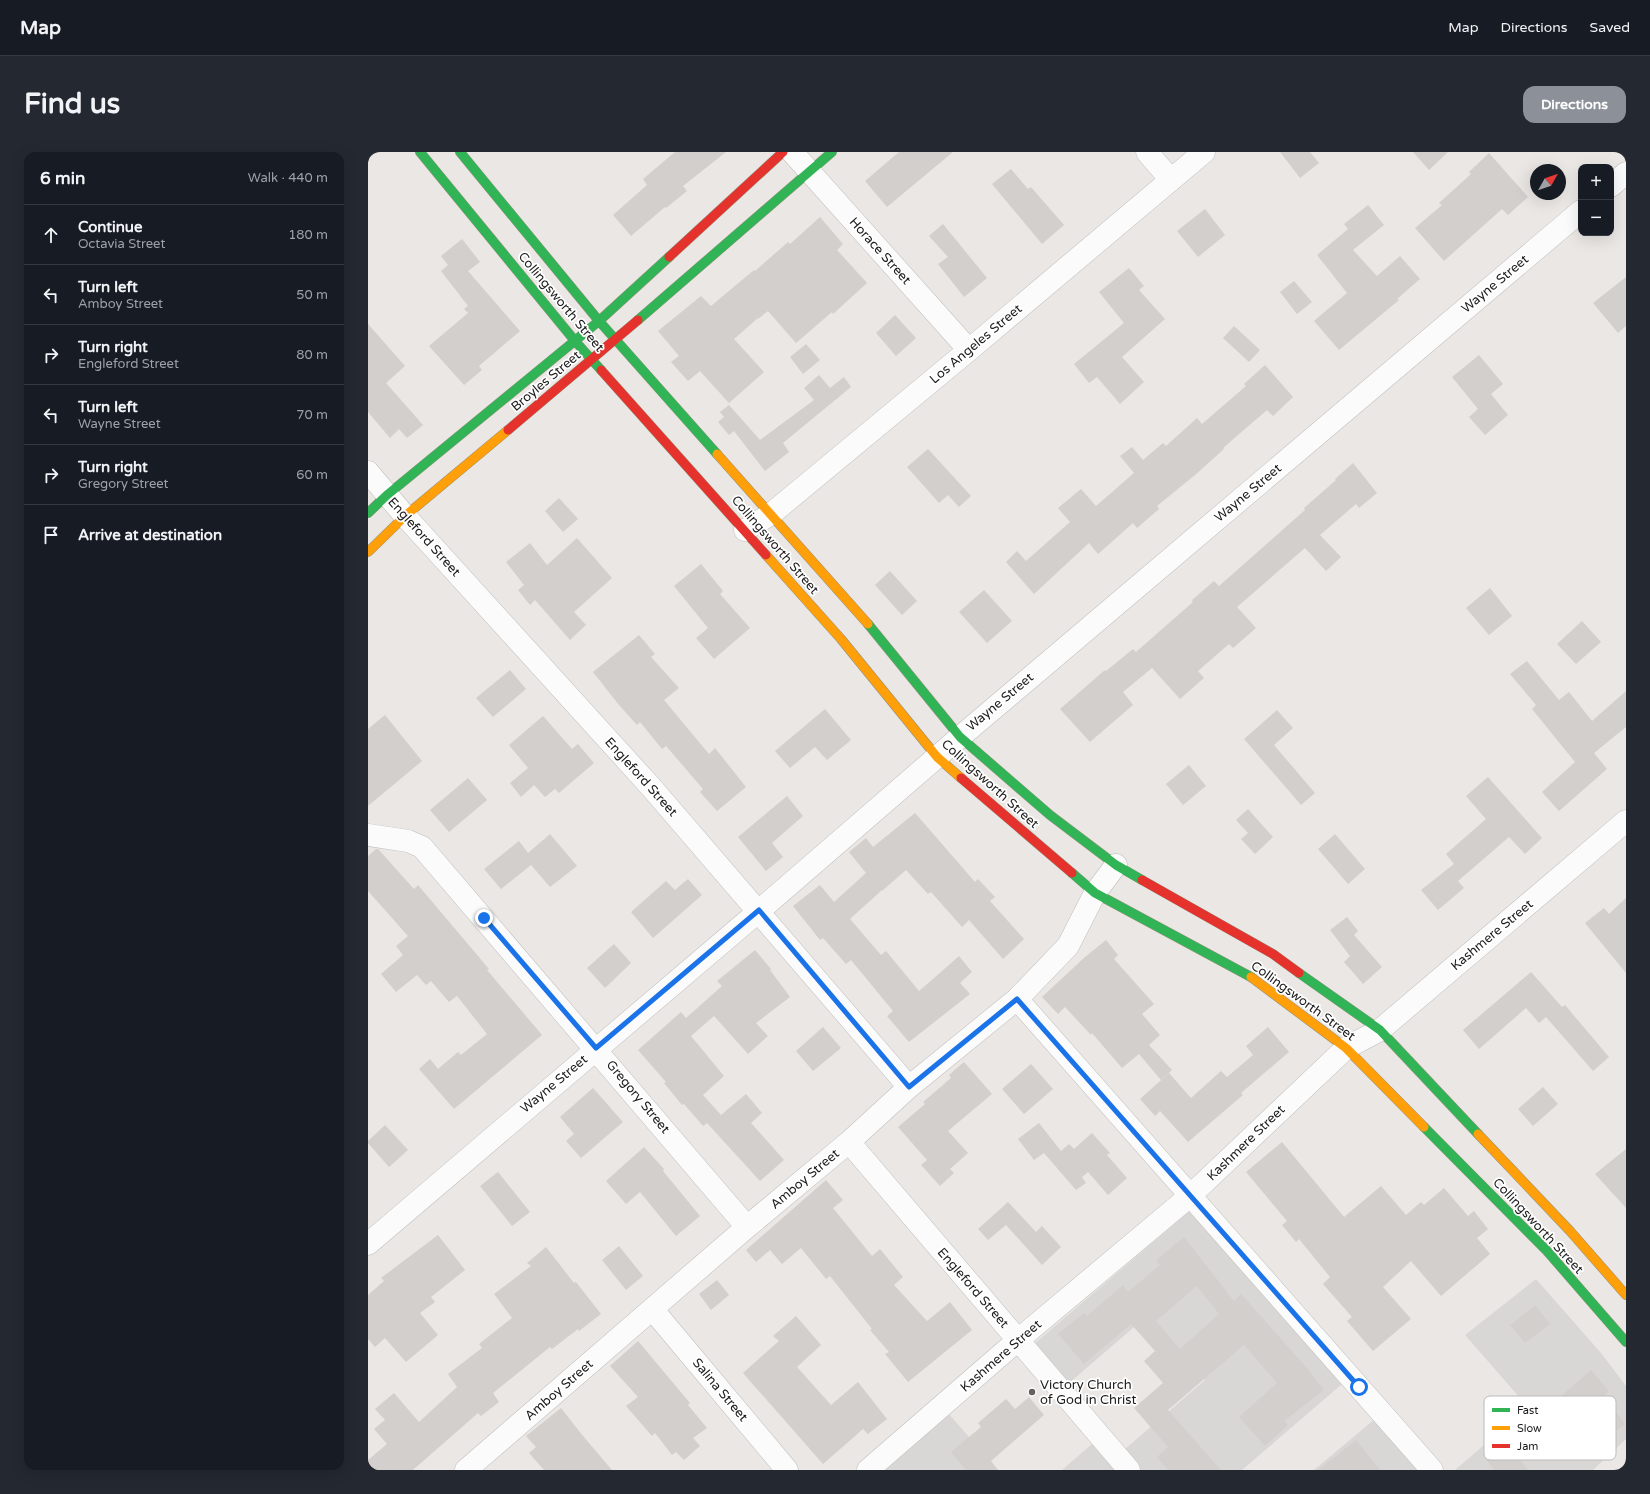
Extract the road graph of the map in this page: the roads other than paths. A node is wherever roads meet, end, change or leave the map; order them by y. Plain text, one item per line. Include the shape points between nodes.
1 (420, 152) edge
2 (460, 152) edge
3 (783, 152) edge
4 (792, 152) edge
5 (832, 152) edge
6 (1147, 152) edge
7 (1204, 152) edge
8 (809, 172) junction
9 (1626, 173) edge
10 (1171, 180) junction
11 (1614, 183) edge
12 (1578, 214) edge
13 (599, 321) junction
14 (615, 340) junction
15 (575, 341) junction
16 (969, 350) junction
17 (592, 359) junction
18 (368, 472) edge
19 (387, 495) junction
20 (368, 513) edge
21 (771, 514) junction
22 (406, 516) junction
23 (745, 530) junction
24 (368, 552) edge
25 (960, 737) junction
26 (937, 757) junction
27 (1626, 821) edge
28 (368, 835) edge
29 (1116, 865) junction
30 (1095, 892) junction
31 (759, 910) junction
32 (1017, 999) junction
33 (1380, 1030) junction
34 (596, 1048) junction
35 (1346, 1048) junction
36 (909, 1087) junction
37 (849, 1142) junction
38 (1191, 1195) junction
39 (748, 1227) junction
40 (368, 1244) edge
41 (1626, 1296) edge
42 (652, 1310) junction
43 (1018, 1340) junction
44 (1626, 1342) edge
45 (476, 1467) edge
46 (787, 1470) edge
47 (868, 1470) edge
48 (1129, 1470) edge
49 (1432, 1470) edge

1 - 15 main road, Collingsworth Street
2 - 13 main road, Collingsworth Street
3 - 13 main road, Broyles Street
4 - 8 street, Horace Street
5 - 8 main road, Broyles Street
6 - 10 street
7 - 10 street, Los Angeles Street
8 - 14 main road, Broyles Street
8 - 16 street, Horace Street
9 - 11 street
10 - 16 street, Los Angeles Street
12 - 25 street, Wayne Street
13 - 14 main road, Collingsworth Street
13 - 15 main road, Broyles Street
14 - 17 main road, Broyles Street
14 - 21 main road, Collingsworth Street
15 - 17 main road, Collingsworth Street
15 - 19 main road, Broyles Street
16 - 21 street, Los Angeles Street
17 - 22 main road, Broyles Street
17 - 23 main road, Collingsworth Street
18 - 19 street, Engleford Street
19 - 20 main road, Broyles Street
19 - 22 street, Engleford Street
21 - 23 street, Los Angeles Street
21 - 25 main road, Collingsworth Street via 864,619
22 - 24 main road, Broyles Street
22 - 31 street, Engleford Street
23 - 26 main road, Collingsworth Street via 841,639
25 - 26 street, Wayne Street
25 - 29 main road, Collingsworth Street via 1050,815
26 - 30 main road, Collingsworth Street
26 - 31 street, Wayne Street
27 - 33 street, Kashmere Street
28 - 34 street, Gregory Street via 408,841 422,847
29 - 30 street, Amboy Street
29 - 33 main road, Collingsworth Street via 1273,954
30 - 32 street, Amboy Street via 1068,946
30 - 35 main road, Collingsworth Street via 1257,980
31 - 34 street, Wayne Street
31 - 36 street, Engleford Street
32 - 36 street, Amboy Street
32 - 38 street
33 - 35 street, Kashmere Street
33 - 41 main road, Collingsworth Street via 1570,1231
34 - 39 street, Gregory Street
34 - 40 street, Wayne Street
35 - 38 street, Kashmere Street
35 - 44 main road, Collingsworth Street via 1546,1251
36 - 37 street, Amboy Street
37 - 39 street, Amboy Street
37 - 43 street, Engleford Street
38 - 43 street, Kashmere Street
38 - 49 street
39 - 42 street, Amboy Street
42 - 45 street, Amboy Street
42 - 46 street, Salina Street
43 - 47 street, Kashmere Street
43 - 48 street, Engleford Street

